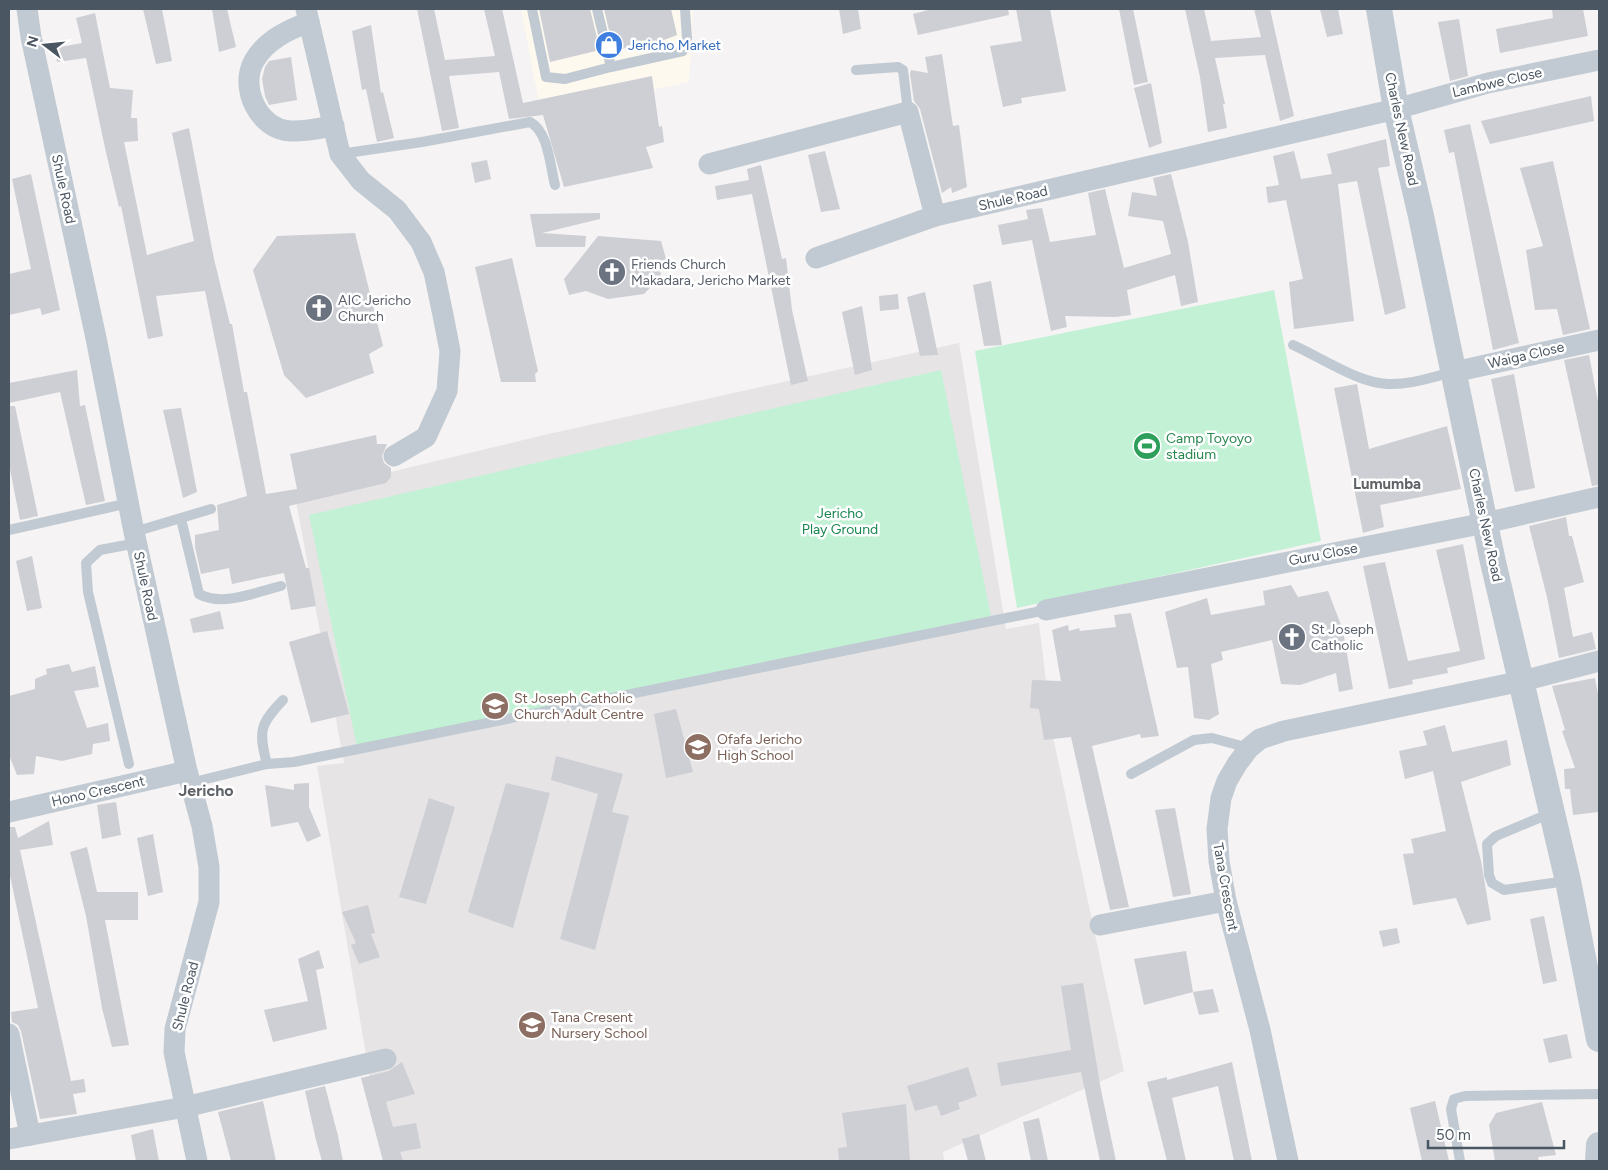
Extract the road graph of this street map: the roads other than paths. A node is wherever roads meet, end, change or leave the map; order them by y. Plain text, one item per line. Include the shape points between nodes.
1 (27, 9) edge
2 (532, 9) edge
3 (598, 9) edge
4 (685, 9) edge
5 (1379, 9) edge
6 (308, 15) edge
7 (1599, 60) edge
8 (611, 67) junction
9 (856, 70) dead end
10 (1396, 109) junction
11 (908, 112) junction
12 (334, 126) junction
13 (340, 154) junction
14 (709, 164) dead end
15 (555, 185) dead end
16 (935, 216) junction
17 (816, 258) dead end
18 (1599, 340) edge
19 (1293, 345) dead end
20 (1454, 372) junction
21 (394, 456) dead end
22 (1599, 497) edge
23 (129, 503) junction
24 (210, 509) dead end
25 (181, 519) junction
26 (1485, 523) junction
27 (9, 530) edge
28 (136, 538) junction
29 (281, 586) dead end
30 (1046, 610) joint
31 (1599, 661) edge
32 (1522, 681) junction
33 (283, 700) dead end
34 (1249, 748) junction
35 (129, 764) dead end
36 (267, 764) junction
37 (1131, 774) dead end
38 (189, 777) junction
39 (9, 812) edge
40 (1552, 813) junction
41 (1568, 881) junction
42 (1226, 901) junction
43 (1100, 926) dead end
44 (1593, 968) edge
45 (9, 1034) edge
46 (1599, 1039) edge
47 (386, 1059) dead end
48 (1599, 1094) edge
49 (186, 1107) junction
50 (30, 1135) junction
51 (9, 1139) edge
52 (1599, 1145) edge
53 (197, 1161) edge
54 (1288, 1161) edge
55 (1460, 1161) edge
56 (1598, 1161) edge

1 - 23 street, Shule Road
2 - 8 lane via 546,77 565,79
3 - 8 lane
4 - 8 lane via 687,39 682,51
5 - 10 street, Charles New Road
6 - 12 street
6 - 12 street via 276,38 254,60 250,71 251,95 261,116 274,126 290,131
7 - 10 street, Lambwe Close via 1488,83
9 - 11 lane via 898,67 903,70
10 - 16 street, Shule Road
10 - 20 street, Charles New Road
11 - 14 street
11 - 16 street
12 - 13 street
13 - 15 lane via 530,122 536,125 544,138
13 - 21 street via 362,180 397,210 421,242 434,272 450,350 447,391 426,437
16 - 17 street, Shule Road
18 - 20 street, Waiga Close
19 - 20 lane via 1377,383 1411,382
20 - 26 street, Charles New Road
22 - 26 street, Guru Close
23 - 27 lane
23 - 28 street, Shule Road
24 - 25 lane
25 - 28 lane
25 - 29 lane via 199,594 220,601
26 - 30 street, Guru Close
26 - 32 street, Charles New Road
28 - 35 lane via 100,550 86,563 88,592
28 - 38 street, Shule Road
30 - 36 lane via 294,762
31 - 32 street
32 - 34 street, Tana Crescent via 1314,724 1260,739
32 - 40 street, Charles New Road
33 - 36 lane via 264,719 262,746
34 - 37 lane via 1212,738 1194,740
34 - 42 street, Tana Crescent via 1227,780 1218,814 1219,861
36 - 38 lane
38 - 39 street, Hono Crescent
38 - 49 street, Shule Road via 206,850 209,902 175,1029 174,1052
40 - 41 street, Charles New Road
40 - 41 lane via 1496,836 1487,844 1489,875 1492,884 1504,890
41 - 44 street, Charles New Road
42 - 43 street
42 - 54 street, Tana Crescent via 1260,1030
44 - 46 street, Charles New Road
45 - 50 street
47 - 49 street
48 - 55 lane via 1465,1096 1454,1099 1451,1109
49 - 50 street
49 - 53 street, Shule Road
50 - 51 street
52 - 56 street

